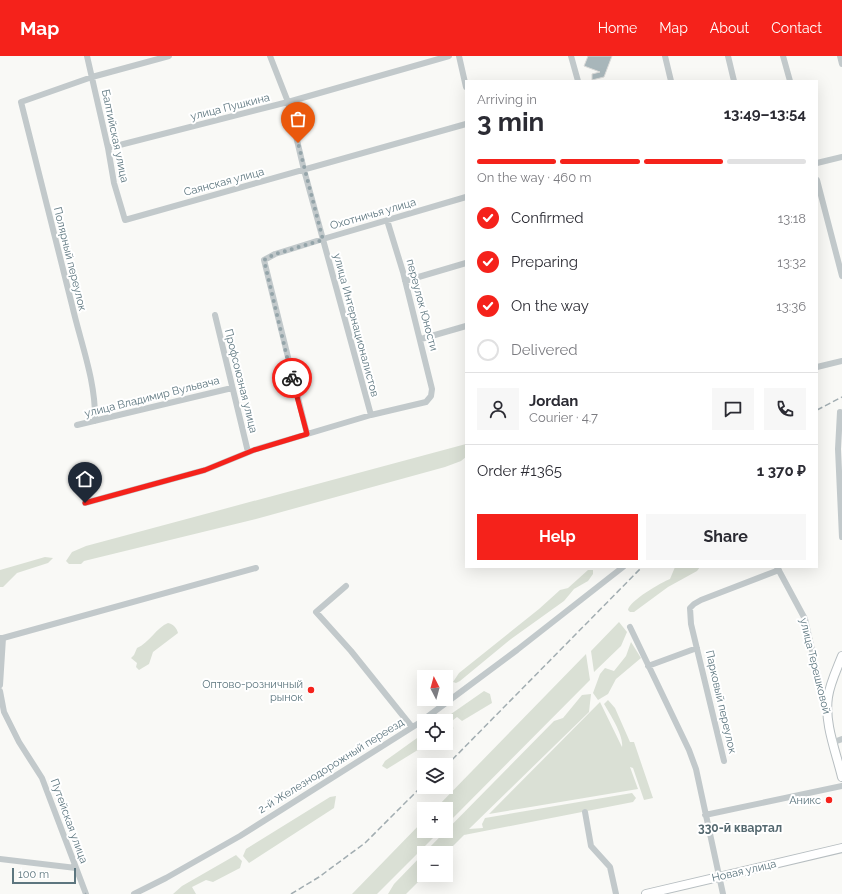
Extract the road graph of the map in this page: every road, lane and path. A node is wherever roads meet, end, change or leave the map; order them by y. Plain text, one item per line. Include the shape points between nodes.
1 (87, 56) edge
2 (169, 56) edge
3 (270, 56) edge
4 (449, 56) edge
5 (459, 56) edge
6 (571, 56) edge
7 (665, 56) edge
8 (728, 56) edge
9 (783, 56) edge
10 (840, 56) edge
11 (842, 64) edge
12 (92, 77) junction
13 (578, 80) edge
14 (671, 80) edge
15 (734, 80) edge
16 (790, 80) edge
17 (465, 83) edge
18 (288, 102) junction
19 (465, 124) edge
20 (108, 148) junction
21 (842, 157) edge
22 (818, 164) edge
23 (304, 170) junction
24 (818, 184) edge
25 (465, 197) edge
26 (125, 220) joint
27 (387, 220) junction
28 (323, 240) junction
29 (465, 263) edge
30 (842, 276) edge
31 (405, 281) junction
32 (215, 314) dead end
33 (465, 326) edge
34 (421, 339) junction
35 (842, 361) edge
36 (818, 367) edge
37 (232, 388) junction
38 (840, 412) dead end
39 (370, 415) junction
40 (95, 421) junction
41 (77, 425) dead end
42 (307, 434) junction
43 (248, 452) junction
44 (85, 503) dead end
45 (842, 537) edge
46 (256, 568) dead end
47 (622, 568) edge
48 (778, 568) edge
49 (346, 586) dead end
50 (630, 627) dead end
51 (2, 638) edge
52 (698, 648) junction
53 (842, 656) edge
54 (648, 666) junction
55 (0, 685) edge
56 (0, 691) edge
57 (829, 723) junction
58 (412, 727) junction
59 (842, 739) edge
60 (834, 742) junction
61 (724, 761) dead end
62 (842, 777) edge
63 (842, 786) edge
64 (585, 812) dead end
65 (705, 815) junction
66 (842, 848) edge
67 (0, 859) edge
68 (76, 868) junction
69 (719, 877) junction
70 (86, 894) edge
71 (134, 894) edge
72 (616, 894) edge
73 (646, 894) edge
74 (723, 894) edge

1 - 12 street, Балтийская улица
2 - 12 street
3 - 18 street, улица Интернационалистов
4 - 18 street, улица Пушкина
5 - 17 street
6 - 13 street
7 - 14 street
8 - 15 street
9 - 16 street
10 - 11 street
12 - 20 street, Балтийская улица
12 - 40 street, Полярный переулок via 21,102 78,332 93,382
18 - 20 street, улица Пушкина
18 - 23 street, улица Интернационалистов
19 - 23 street, Саянская улица
20 - 26 street, Балтийская улица via 114,183
21 - 22 street
23 - 26 street, Саянская улица
23 - 28 street, улица Интернационалистов
24 - 30 street
25 - 27 street, Охотничья улица
27 - 28 street, Охотничья улица
27 - 31 street, переулок Юности
28 - 39 street, улица Интернационалистов
28 - 42 street, Охотничья улица via 275,254 264,260
29 - 31 street
31 - 34 street, переулок Юности
32 - 37 street, Профсоюзная улица
33 - 34 street
34 - 39 street, переулок Юности via 432,396 426,402
35 - 36 street
37 - 40 street, улица Владимир Вульвача
37 - 43 street, Профсоюзная улица
38 - 45 street via 838,449
39 - 42 street
40 - 41 street, улица Владимир Вульвача
42 - 43 street
43 - 44 street via 205,470
46 - 51 street
47 - 58 street, 2-й Железнодорожный переезд via 517,650
48 - 52 street, Парковый переулок via 694,604 690,608 691,624
48 - 57 street, улица Терешковой via 805,619
49 - 58 street via 316,612
50 - 54 street
51 - 55 street
52 - 54 street, Парковый переулок
52 - 61 street, Парковый переулок
53 - 57 main road, улица Терешковой via 828,696
54 - 65 street via 689,750 696,769
56 - 68 street, Путейская улица via 4,712 42,778
57 - 60 main road, улица Терешковой
58 - 71 street, 2-й Железнодорожный переезд via 240,836
59 - 60 street
60 - 62 main road, улица Терешковой
63 - 65 street
64 - 72 street via 591,846 610,867
65 - 69 street
66 - 69 main road, Новая улица
67 - 68 street
68 - 70 street, Путейская улица
69 - 73 main road, Новая улица
69 - 74 street

